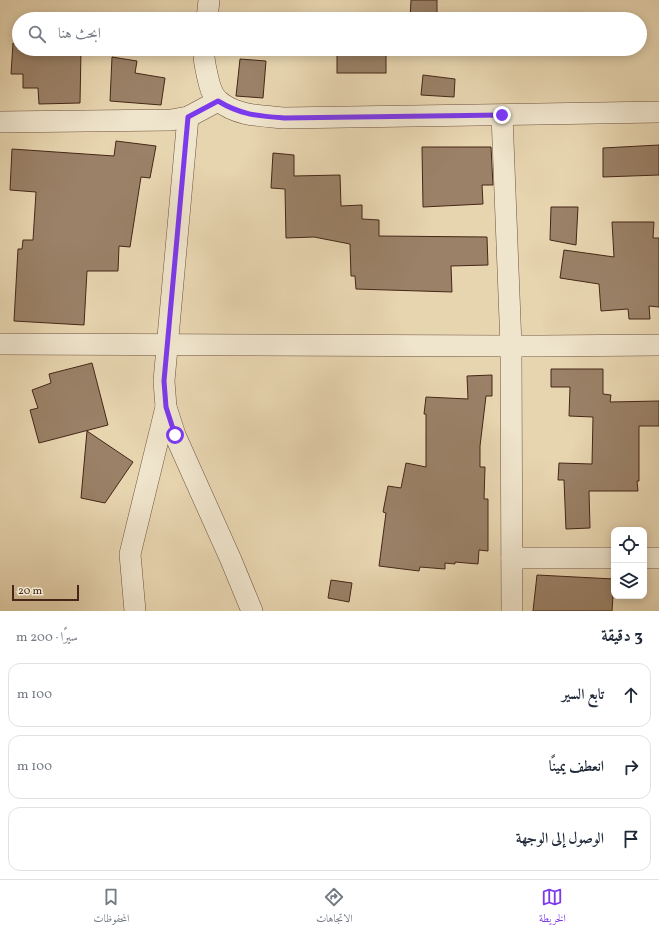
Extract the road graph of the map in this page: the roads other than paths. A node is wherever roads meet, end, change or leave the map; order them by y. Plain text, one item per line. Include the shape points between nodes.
1 (208, 0) edge
2 (207, 12) edge
3 (203, 56) edge
4 (218, 101) junction
5 (659, 112) edge
6 (502, 115) junction
7 (188, 117) junction
8 (0, 122) edge
9 (0, 344) edge
10 (166, 345) junction
11 (659, 345) edge
12 (511, 346) junction
13 (166, 407) junction
14 (512, 558) junction
15 (611, 558) edge
16 (647, 558) edge
17 (659, 558) edge
18 (134, 611) edge
19 (252, 611) edge
20 (512, 611) edge

1 - 2 street
3 - 4 street via 209,86
4 - 6 street via 231,109 252,115 284,118
4 - 7 street
5 - 6 street
6 - 12 street
7 - 8 street via 171,120
7 - 10 street
9 - 10 street
10 - 12 street
10 - 13 street
11 - 12 street
12 - 14 street
13 - 18 street via 130,554
13 - 19 street via 175,435
14 - 15 street
14 - 20 street
16 - 17 street

